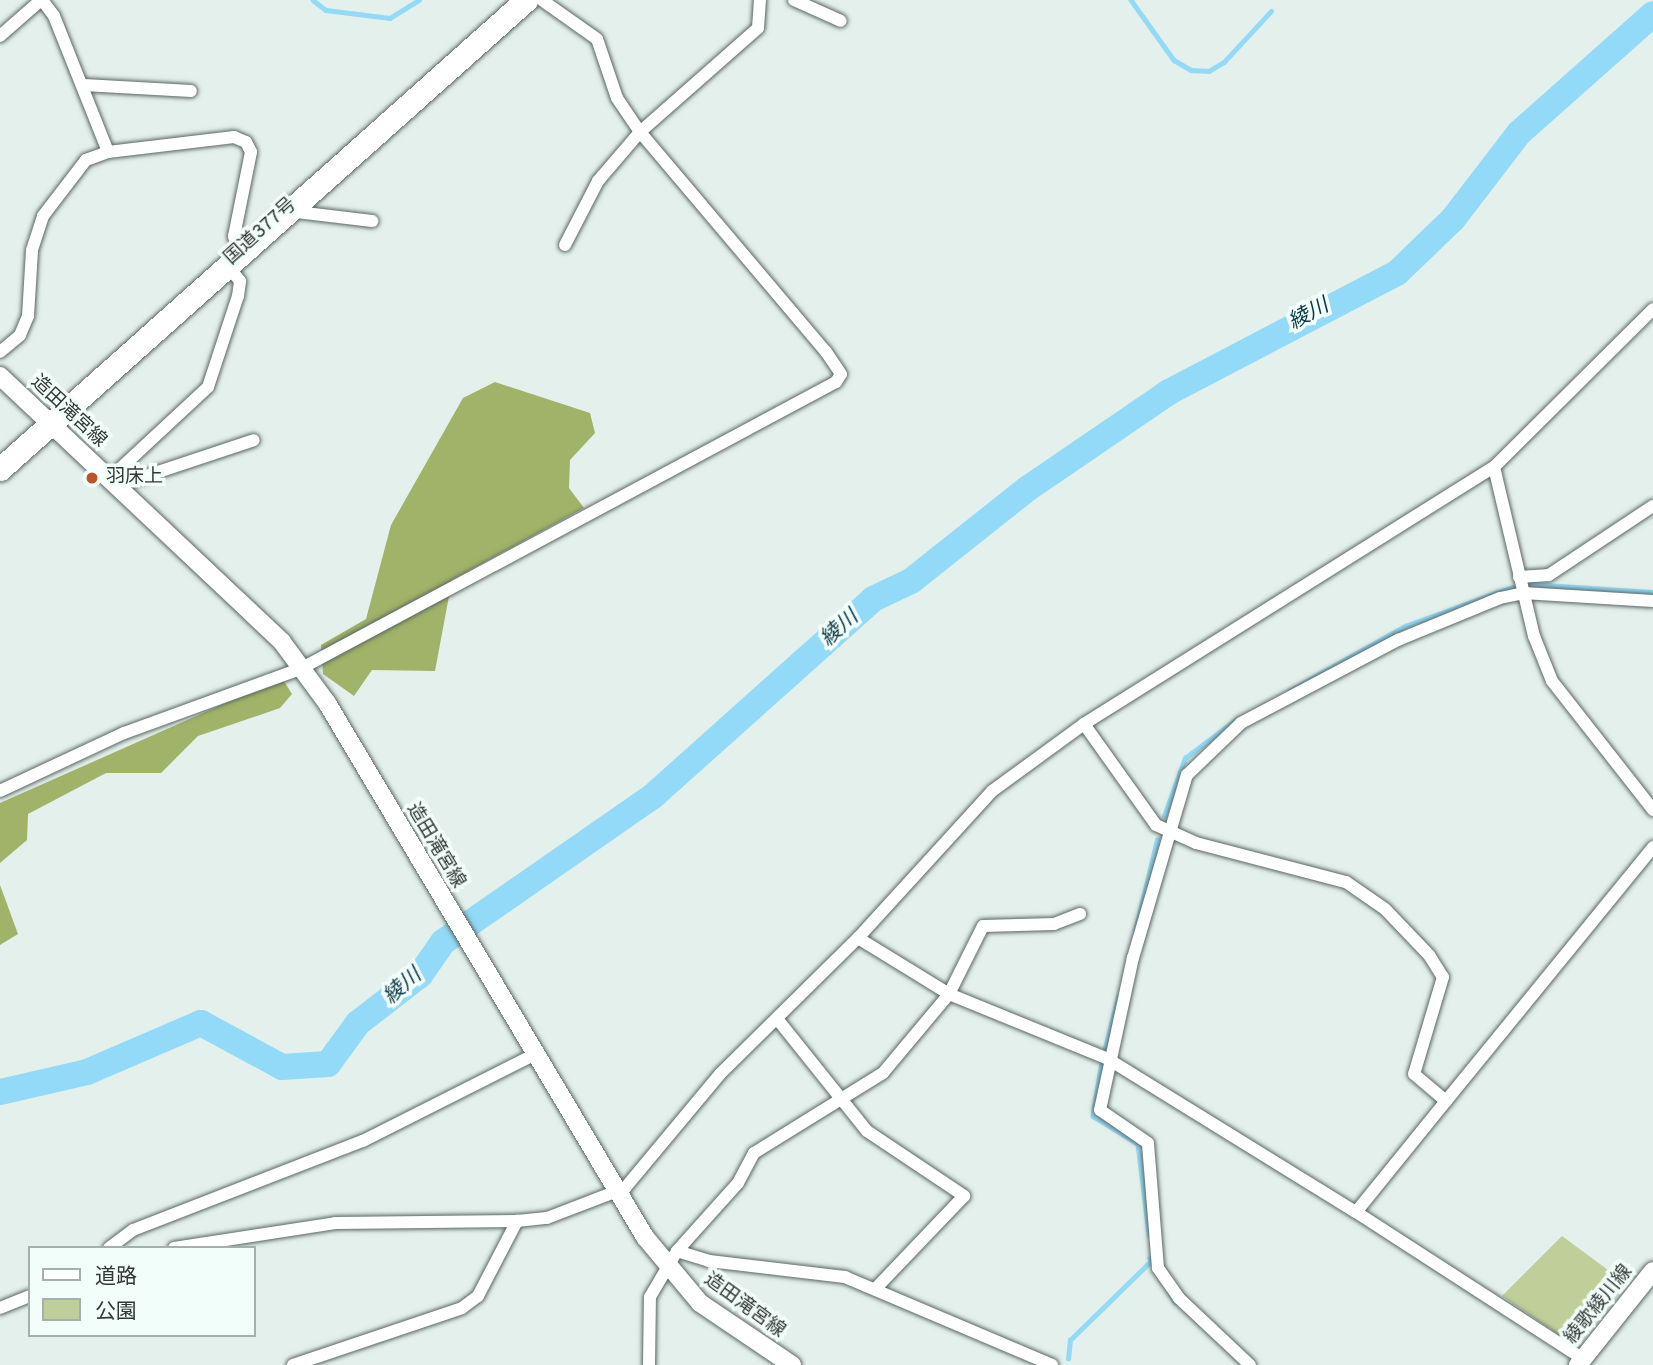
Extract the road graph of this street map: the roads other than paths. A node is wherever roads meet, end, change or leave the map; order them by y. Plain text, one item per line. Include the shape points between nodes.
1 (41, 0) edge
2 (526, 0) edge
3 (542, 0) edge
4 (760, 0) edge
5 (794, 0) edge
6 (841, 21) dead end
7 (0, 36) edge
8 (84, 85) junction
9 (191, 91) dead end
10 (640, 132) junction
11 (108, 152) junction
12 (285, 210) junction
13 (373, 221) dead end
14 (565, 246) dead end
15 (232, 258) junction
16 (1653, 309) edge
17 (0, 352) edge
18 (0, 376) edge
19 (50, 424) junction
20 (254, 440) dead end
21 (1494, 467) junction
22 (0, 469) edge
23 (112, 482) junction
24 (1653, 506) edge
25 (1519, 576) junction
26 (1523, 593) junction
27 (1653, 601) edge
28 (300, 669) junction
29 (1084, 724) junction
30 (0, 791) edge
31 (1653, 810) edge
32 (1167, 831) junction
33 (1653, 847) edge
34 (1080, 914) dead end
35 (858, 938) junction
36 (949, 994) junction
37 (778, 1020) junction
38 (535, 1053) junction
39 (1108, 1059) junction
40 (1446, 1101) junction
41 (840, 1102) junction
42 (615, 1192) junction
43 (1356, 1212) junction
44 (517, 1222) junction
45 (112, 1246) edge
46 (187, 1246) edge
47 (677, 1251) junction
48 (667, 1267) junction
49 (1653, 1271) edge
50 (876, 1288) junction
51 (28, 1297) edge
52 (0, 1308) edge
53 (1580, 1362) edge
54 (293, 1365) edge
55 (649, 1365) edge
56 (792, 1365) edge
57 (1052, 1365) edge
58 (1251, 1365) edge

1 - 7 street
1 - 8 street
2 - 12 highway, 国道377号
3 - 10 street via 597,39 617,98
4 - 10 street via 758,28
5 - 6 street
8 - 9 street
8 - 11 street
10 - 14 street via 598,181
10 - 28 street via 826,352 841,374 836,382
11 - 15 street via 234,137 246,142 251,152
11 - 17 street via 86,160 43,216 32,250 28,316 20,335
12 - 13 street
12 - 15 highway, 国道377号
15 - 19 highway, 国道377号
15 - 23 street via 240,281 238,296 208,387
16 - 21 street
18 - 19 main road, 造田滝宮線
19 - 22 highway, 国道377号
19 - 23 main road, 造田滝宮線
20 - 23 street
21 - 25 street
21 - 29 street
23 - 28 main road, 造田滝宮線 via 255,612
24 - 25 street via 1549,575
25 - 26 street
26 - 27 street
26 - 31 street via 1552,681
26 - 32 street via 1398,640 1241,723 1187,775
28 - 30 street via 124,733
28 - 38 main road, 造田滝宮線 via 327,703
29 - 32 street via 1148,815
29 - 35 street via 992,790
32 - 39 street
32 - 40 street via 1319,871 1385,909 1443,977 1414,1074
33 - 40 street
34 - 36 street via 1054,924 983,926
35 - 36 street
35 - 37 street
36 - 39 street
36 - 41 street via 883,1073
37 - 41 street
37 - 42 street via 720,1074 646,1169
38 - 42 main road, 造田滝宮線
38 - 45 street via 363,1141 134,1230
39 - 43 street
39 - 58 street via 1100,1110 1148,1143 1158,1268 1179,1298
40 - 43 street
41 - 47 street via 754,1153 738,1183
41 - 50 street via 900,1158 964,1196
42 - 44 street
42 - 48 main road, 造田滝宮線
43 - 53 street
44 - 46 street via 335,1223
44 - 54 street via 478,1296 463,1308
47 - 48 street
47 - 50 street via 709,1261 845,1277
48 - 55 street via 648,1309
48 - 56 main road, 造田滝宮線 via 699,1303
49 - 53 main road, 綾歌綾川線
50 - 57 street
51 - 52 street

